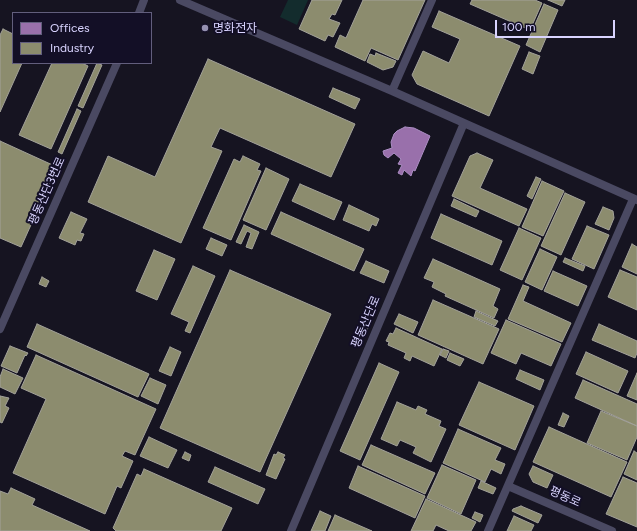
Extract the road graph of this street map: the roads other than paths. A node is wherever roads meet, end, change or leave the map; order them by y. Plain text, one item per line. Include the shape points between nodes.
1 (144, 0) edge
2 (180, 0) edge
3 (432, 0) edge
4 (139, 12) edge
5 (117, 64) edge
6 (392, 91) junction
7 (464, 123) junction
8 (635, 200) edge
9 (0, 329) edge
10 (508, 486) junction
11 (290, 531) edge
12 (488, 531) edge
13 (612, 531) edge

1 - 4 street
2 - 6 street
3 - 6 street
5 - 9 street, 평동산단3번로
6 - 7 street
7 - 8 street
7 - 11 street, 평동산단로
8 - 10 street
10 - 12 street
10 - 13 street, 평동로

